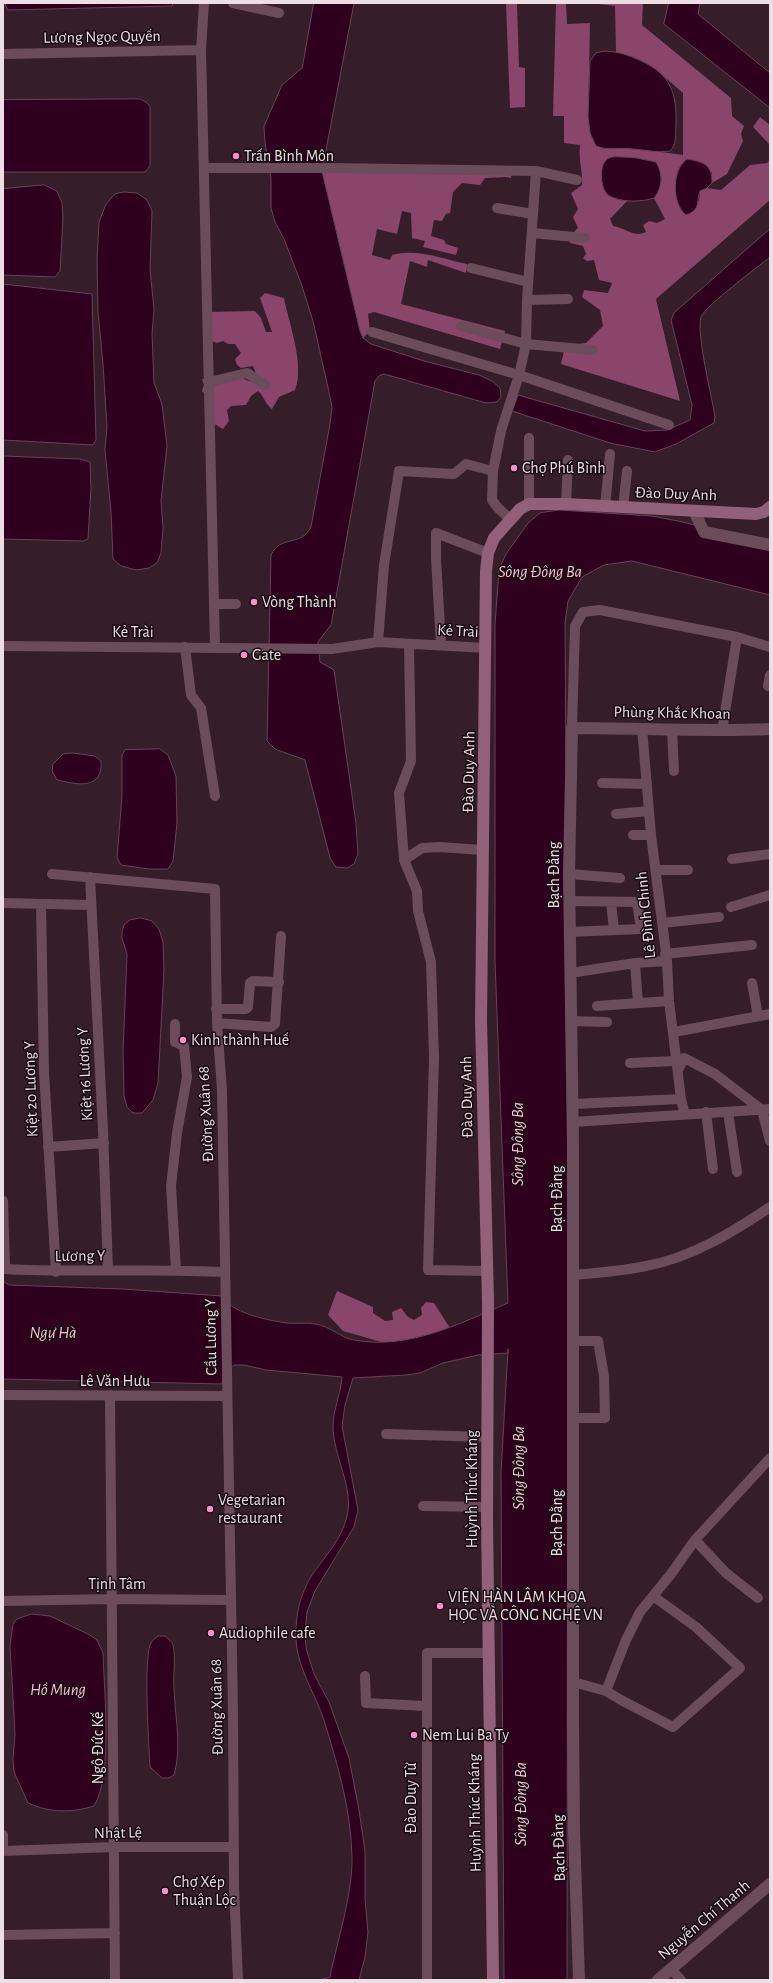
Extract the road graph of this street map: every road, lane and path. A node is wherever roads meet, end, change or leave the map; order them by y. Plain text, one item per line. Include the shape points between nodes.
1 (204, 3) edge
2 (234, 3) edge
3 (279, 13) dead end
4 (201, 50) junction
5 (3, 54) edge
6 (204, 168) junction
7 (536, 171) junction
8 (577, 180) dead end
9 (497, 208) dead end
10 (533, 214) junction
11 (532, 233) junction
12 (585, 238) dead end
13 (471, 268) dead end
14 (528, 282) junction
15 (568, 299) dead end
16 (527, 300) junction
17 (461, 326) dead end
18 (372, 332) dead end
19 (526, 344) junction
20 (593, 350) dead end
21 (519, 375) junction
22 (209, 382) junction
23 (265, 385) dead end
24 (669, 425) dead end
25 (529, 438) dead end
26 (610, 454) dead end
27 (568, 460) dead end
28 (493, 471) junction
29 (627, 471) dead end
30 (529, 504) junction
31 (566, 504) junction
32 (605, 507) junction
33 (770, 507) edge
34 (623, 508) junction
35 (694, 511) junction
36 (510, 519) junction
37 (770, 545) edge
38 (488, 553) junction
39 (214, 604) junction
40 (236, 604) dead end
41 (737, 637) junction
42 (378, 642) junction
43 (409, 644) junction
44 (441, 645) junction
45 (3, 646) edge
46 (185, 647) junction
47 (215, 647) junction
48 (770, 647) edge
49 (486, 648) junction
50 (770, 675) edge
51 (768, 686) dead end
52 (572, 728) junction
53 (642, 728) junction
54 (770, 729) edge
55 (672, 730) junction
56 (722, 731) junction
57 (674, 771) dead end
58 (602, 783) dead end
59 (647, 784) junction
60 (215, 796) dead end
61 (649, 811) junction
62 (616, 814) dead end
63 (651, 834) junction
64 (634, 835) dead end
65 (483, 850) junction
66 (770, 854) edge
67 (732, 859) dead end
68 (404, 860) junction
69 (644, 862) dead end
70 (656, 866) junction
71 (688, 870) dead end
72 (52, 874) dead end
73 (569, 874) junction
74 (90, 876) junction
75 (620, 878) dead end
76 (770, 894) edge
77 (570, 901) junction
78 (611, 902) junction
79 (3, 903) edge
80 (41, 904) junction
81 (90, 905) junction
82 (731, 907) dead end
83 (719, 917) dead end
84 (662, 923) junction
85 (614, 930) junction
86 (570, 932) junction
87 (281, 936) dead end
88 (752, 945) dead end
89 (666, 957) junction
90 (635, 963) junction
91 (570, 973) junction
92 (279, 982) junction
93 (752, 983) dead end
94 (670, 1001) junction
95 (638, 1003) junction
96 (597, 1006) dead end
97 (216, 1009) junction
98 (770, 1014) edge
99 (758, 1016) junction
100 (571, 1021) junction
101 (216, 1022) junction
102 (607, 1022) dead end
103 (175, 1024) dead end
104 (674, 1032) junction
105 (630, 1063) dead end
106 (677, 1065) junction
107 (681, 1099) junction
108 (573, 1104) junction
109 (766, 1109) edge
110 (706, 1112) junction
111 (728, 1112) junction
112 (685, 1115) junction
113 (573, 1122) junction
114 (770, 1140) edge
115 (104, 1143) junction
116 (48, 1147) junction
117 (713, 1169) dead end
118 (737, 1172) dead end
119 (3, 1201) edge
120 (770, 1207) edge
121 (108, 1270) junction
122 (176, 1270) junction
123 (488, 1271) junction
124 (56, 1272) junction
125 (224, 1272) junction
126 (573, 1276) junction
127 (225, 1290) joint
128 (488, 1301) joint
129 (573, 1341) junction
130 (227, 1385) joint
131 (110, 1395) junction
132 (3, 1396) edge
133 (227, 1396) junction
134 (573, 1418) junction
135 (386, 1434) dead end
136 (487, 1437) junction
137 (770, 1458) edge
138 (423, 1506) dead end
139 (487, 1507) junction
140 (695, 1540) junction
141 (653, 1596) junction
142 (758, 1598) dead end
143 (112, 1599) junction
144 (230, 1600) junction
145 (3, 1601) edge
146 (488, 1652) junction
147 (365, 1676) dead end
148 (573, 1682) junction
149 (606, 1691) junction
150 (426, 1706) junction
151 (3, 1835) edge
152 (114, 1847) junction
153 (233, 1847) junction
154 (3, 1851) edge
155 (770, 1884) edge
156 (115, 1933) junction
157 (3, 1935) edge
158 (671, 1969) junction
159 (115, 1980) edge
160 (238, 1980) edge
161 (427, 1980) edge
162 (493, 1980) edge
163 (579, 1980) edge
164 (658, 1980) edge
165 (681, 1980) edge

1 - 4 street
2 - 3 street
4 - 5 street, Lương Ngọc Quyến
4 - 6 street
6 - 7 street
6 - 22 street
7 - 8 street
7 - 10 street
9 - 10 street
10 - 11 street
11 - 12 street
11 - 14 street
13 - 14 street
14 - 16 street
15 - 16 street
16 - 19 street
17 - 19 street
18 - 21 street
19 - 20 street
19 - 21 street
21 - 24 street
21 - 28 street via 500,431
22 - 23 street via 247,373
22 - 39 street
25 - 30 street
26 - 32 street
27 - 31 street
28 - 36 street via 492,500
28 - 42 street via 466,464 454,474 399,471 384,565
29 - 34 street
30 - 31 main road, Đào Duy Anh
30 - 36 main road, Đào Duy Anh
31 - 32 main road, Đào Duy Anh
32 - 34 main road, Đào Duy Anh
33 - 35 main road, Đào Duy Anh via 756,514
34 - 35 main road, Đào Duy Anh
35 - 37 street via 704,532
36 - 38 main road, Đào Duy Anh via 494,538
38 - 44 street via 436,532
38 - 49 main road, Đào Duy Anh
39 - 40 street
39 - 47 street
41 - 48 street, Bạch Đằng
41 - 52 street, Bạch Đằng via 600,610 584,612 575,626
41 - 56 street
42 - 43 street, Kẻ Trài
42 - 47 street, Kẻ Trài via 332,649
43 - 44 street, Kẻ Trài
43 - 68 street via 411,761 399,792
44 - 49 street, Kẻ Trài
45 - 46 street, Kẻ Trài
46 - 47 street, Kẻ Trài
46 - 60 street via 191,695 201,708
49 - 65 main road, Đào Duy Anh
50 - 51 street
52 - 53 street, Phùng Khắc Khoan
52 - 73 street, Bạch Đằng
53 - 55 street, Phùng Khắc Khoan
53 - 59 street, Lê Đình Chinh
54 - 56 street, Phùng Khắc Khoan
55 - 56 street, Phùng Khắc Khoan
55 - 57 street
58 - 59 street
59 - 61 street, Lê Đình Chinh
61 - 62 street
61 - 63 street, Lê Đình Chinh
63 - 64 street
63 - 70 street, Lê Đình Chinh
65 - 68 street via 422,848
65 - 123 main road, Đào Duy Anh via 481,1020
66 - 67 street
68 - 123 street via 417,891 418,911 431,962 434,1058 428,1270
69 - 70 street
70 - 71 street
70 - 84 street, Lê Đình Chinh
72 - 74 street
73 - 75 street
73 - 77 street, Bạch Đằng
74 - 81 street, Kiệt 16 Lương Y
74 - 97 street, Đường Xuân 68 via 215,889
76 - 82 street
77 - 78 street
77 - 86 street, Bạch Đằng
78 - 85 street
78 - 85 street via 637,902 641,929
79 - 80 street
80 - 81 street
80 - 116 street, Kiệt 20 Lương Y
81 - 115 street, Kiệt 16 Lương Y
83 - 84 street
84 - 89 street, Lê Đình Chinh
85 - 86 street
86 - 91 street, Bạch Đằng
87 - 92 street
88 - 89 street
89 - 90 street
89 - 94 street, Lê Đình Chinh
90 - 91 street
90 - 95 street
91 - 100 street, Bạch Đằng
92 - 97 street via 250,982 246,1009
92 - 101 street via 277,1020 273,1027
93 - 99 street
94 - 95 street
94 - 104 street, Lê Đình Chinh
95 - 96 street
97 - 101 street, Đường Xuân 68
98 - 99 street
99 - 104 street
100 - 102 street
100 - 108 street, Bạch Đằng
101 - 125 street, Đường Xuân 68 via 222,1090
103 - 122 street via 175,1042 184,1046 186,1077 171,1186
104 - 106 street, Lê Đình Chinh
105 - 106 street
106 - 107 street, Lê Đình Chinh
106 - 109 street via 684,1058 715,1074
107 - 108 street
107 - 112 street, Lê Đình Chinh
108 - 113 street, Bạch Đằng
109 - 111 street
109 - 114 street
110 - 111 street
110 - 112 street
110 - 117 street
111 - 118 street
112 - 113 street
113 - 126 street, Bạch Đằng
115 - 116 street
115 - 121 street, Kiệt 16 Lương Y
116 - 124 street, Kiệt 20 Lương Y
119 - 124 street, Lương Y via 5,1269
120 - 126 street via 724,1236 675,1258 647,1266
121 - 122 street, Lương Y
121 - 124 street, Lương Y
122 - 125 street, Lương Y
123 - 128 main road, Đào Duy Anh
125 - 127 street, Đường Xuân 68
126 - 129 street, Bạch Đằng
127 - 130 street, Cầu Lương Y
128 - 136 main road, Huỳnh Thúc Kháng
129 - 134 street, Bạch Đằng
129 - 134 street via 598,1341 604,1376 605,1418
130 - 133 street, Đường Xuân 68
131 - 132 street, Lê Văn Hưu
131 - 133 street, Lê Văn Hưu
131 - 143 street, Ngô Đức Kế
133 - 144 street, Đường Xuân 68
134 - 148 street, Bạch Đằng
135 - 136 street
136 - 139 main road, Huỳnh Thúc Kháng
137 - 140 street
138 - 139 street
139 - 146 main road, Huỳnh Thúc Kháng
140 - 141 street
140 - 142 street via 726,1573
141 - 149 street via 640,1612 626,1640
141 - 149 street via 696,1627 740,1668 673,1726
143 - 144 street, Tịnh Tâm
143 - 145 street, Tịnh Tâm
143 - 152 street, Ngô Đức Kế
144 - 153 street, Đường Xuân 68
146 - 150 street, Đào Duy Từ via 427,1653
146 - 162 main road, Huỳnh Thúc Kháng
147 - 150 street via 366,1703
148 - 149 street
148 - 163 street, Bạch Đằng
150 - 161 street, Đào Duy Từ
151 - 154 street
152 - 153 street, Nhật Lệ
152 - 154 street, Nhật Lệ
152 - 156 street, Ngô Đức Kế
153 - 160 street, Đường Xuân 68
155 - 158 street, Nguyễn Chí Thanh
156 - 157 street
156 - 159 street, Ngô Đức Kế
158 - 164 street, Nguyễn Chí Thanh
158 - 165 street

